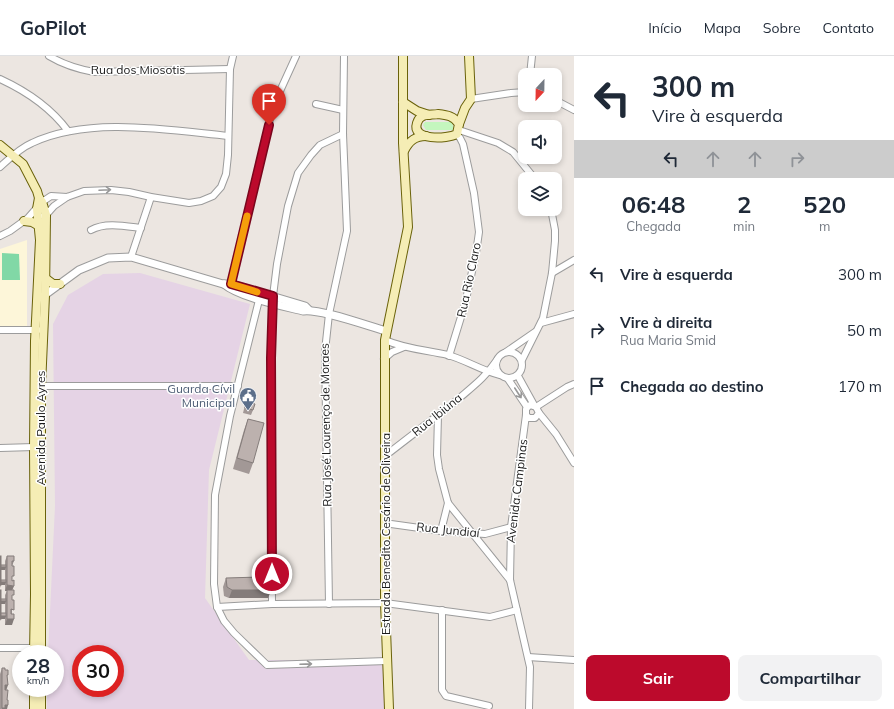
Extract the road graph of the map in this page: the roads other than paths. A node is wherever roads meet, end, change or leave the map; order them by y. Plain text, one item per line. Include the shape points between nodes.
1 (49, 56) edge
2 (233, 56) edge
3 (296, 56) edge
4 (344, 56) edge
5 (403, 56) edge
6 (469, 56) edge
7 (532, 56) edge
8 (531, 68) edge
9 (230, 69) junction
10 (0, 79) edge
11 (518, 92) edge
12 (471, 99) junction
13 (403, 102) junction
14 (316, 104) dead end
15 (562, 104) edge
16 (465, 108) junction
17 (343, 110) junction
18 (574, 110) edge
19 (426, 115) junction
20 (403, 117) junction
21 (453, 117) junction
22 (409, 126) junction
23 (458, 129) junction
24 (68, 131) junction
25 (343, 134) junction
26 (423, 135) junction
27 (228, 136) junction
28 (403, 138) junction
29 (0, 145) edge
30 (404, 150) junction
31 (13, 155) junction
32 (0, 167) edge
33 (529, 172) edge
34 (67, 197) junction
35 (151, 197) junction
36 (40, 200) junction
37 (37, 209) junction
38 (46, 215) junction
39 (552, 216) edge
40 (26, 220) junction
41 (39, 222) junction
42 (141, 228) junction
43 (91, 230) dead end
44 (0, 236) edge
45 (131, 257) junction
46 (574, 260) edge
47 (552, 273) junction
48 (45, 278) junction
49 (60, 284) junction
50 (228, 286) junction
51 (45, 295) junction
52 (260, 296) junction
53 (273, 300) junction
54 (37, 301) junction
55 (329, 314) junction
56 (574, 314) edge
57 (541, 323) junction
58 (35, 329) junction
59 (0, 330) edge
60 (386, 331) junction
61 (536, 331) junction
62 (384, 340) junction
63 (404, 347) junction
64 (506, 352) junction
65 (449, 356) junction
66 (384, 359) junction
67 (497, 360) junction
68 (522, 360) junction
69 (489, 372) junction
70 (500, 375) junction
71 (518, 376) junction
72 (508, 379) junction
73 (574, 384) edge
74 (41, 386) junction
75 (238, 386) junction
76 (534, 408) junction
77 (438, 415) junction
78 (526, 415) junction
79 (34, 447) junction
80 (0, 448) edge
81 (385, 456) junction
82 (574, 460) edge
83 (41, 463) junction
84 (448, 503) junction
85 (384, 523) junction
86 (511, 527) junction
87 (441, 531) junction
88 (472, 534) junction
89 (510, 580) junction
90 (38, 595) junction
91 (385, 603) junction
92 (272, 604) junction
93 (329, 604) junction
94 (217, 607) junction
95 (442, 610) junction
96 (517, 610) junction
97 (38, 645) edge
98 (0, 648) edge
99 (12, 649) edge
100 (528, 658) junction
101 (387, 660) junction
102 (574, 660) edge
103 (34, 697) edge
104 (41, 697) edge
105 (489, 706) dead end
106 (34, 709) edge
107 (41, 709) edge
108 (389, 709) edge
109 (529, 709) edge

1 - 9 street, Rua dos Miosotis via 78,70 94,72
2 - 9 street
3 - 50 street via 272,111
4 - 17 street, Rua José Lourenço de Moraes
5 - 13 main road, Estrada Benedito Cesário de Oliveira
6 - 12 main road
7 - 8 street
9 - 27 street
10 - 24 street via 31,96
11 - 12 street
12 - 16 main road
13 - 19 main road
13 - 20 main road, Estrada Benedito Cesário de Oliveira
14 - 17 street
15 - 18 street
16 - 21 main road
16 - 23 main road
17 - 25 street, Rua José Lourenço de Moraes
19 - 21 main road
19 - 22 main road via 416,117
19 - 26 main road via 416,124 416,130
20 - 22 main road
20 - 28 main road, Estrada Benedito Cesário de Oliveira
21 - 23 main road
22 - 26 main road
22 - 28 main road
23 - 26 main road via 452,136
23 - 33 street via 498,143 513,152
23 - 65 street, Rua Rio Claro via 474,193 479,232 465,304
24 - 27 street via 144,127
24 - 31 street via 32,142
25 - 53 street via 320,145 298,173 288,206
25 - 55 street, Rua José Lourenço de Moraes via 347,231
26 - 30 main road via 412,139
27 - 35 street via 226,174 221,187 213,196 189,203
28 - 30 main road, Estrada Benedito Cesário de Oliveira
29 - 31 main road, Avenida Paulo Ayres
30 - 60 main road, Estrada Benedito Cesário de Oliveira via 408,227
31 - 32 street
31 - 36 main road, Avenida Paulo Ayres via 23,164
34 -> 35 street via 84,191 111,190
34 - 36 street via 50,196
34 - 38 street
35 - 42 street
36 - 37 main road, Avenida Paulo Ayres
36 - 38 main road, Avenida Paulo Ayres
37 - 40 street
37 - 41 main road, Avenida Paulo Ayres
38 - 41 street
38 - 48 main road, Avenida Paulo Ayres
39 - 47 street via 555,240
40 - 41 main road
40 - 44 street
41 - 54 main road, Avenida Paulo Ayres
42 - 43 street via 105,226
42 - 45 street
45 - 49 street via 100,260 79,270
45 - 50 street
46 - 47 street
47 - 57 street
48 - 49 main road via 53,284
48 - 51 main road, Avenida Paulo Ayres
49 - 51 street
50 - 52 street
51 - 54 street
51 - 58 main road, Avenida Paulo Ayres
52 - 53 street
52 - 75 street
53 - 55 street
53 - 92 street
54 - 58 main road, Avenida Paulo Ayres
55 - 60 street
55 - 93 street, Rua José Lourenço de Moraes via 325,351
56 - 57 street
57 - 61 street
58 - 59 street
58 - 74 main road, Avenida Paulo Ayres
58 - 79 main road, Avenida Paulo Ayres
60 - 62 main road, Estrada Benedito Cesário de Oliveira
61 - 64 street
61 - 68 street
62 - 63 street
62 - 66 main road, Estrada Benedito Cesário de Oliveira
63 - 65 street
63 - 66 street
64 - 67 street
64 - 68 street via 515,353
65 - 69 street
66 - 81 main road, Estrada Benedito Cesário de Oliveira
67 - 69 street, Rua Ibiúna
67 - 70 street
68 - 71 street via 522,371
69 - 70 street
69 - 77 street, Rua Ibiúna
70 - 72 street
71 - 72 street
71 - 76 street
72 -> 76 street
73 - 76 street
74 - 75 street
74 - 83 main road, Avenida Paulo Ayres
75 - 94 street via 215,495 214,584
76 - 78 street, Avenida Campinas via 526,409
76 - 78 street via 538,416 532,418
76 - 82 street
77 - 81 street, Rua Ibiúna
77 - 84 street via 437,455
78 - 86 street, Avenida Campinas
79 - 80 street
79 - 83 main road via 38,450
79 - 90 main road, Avenida Paulo Ayres
81 - 85 main road, Estrada Benedito Cesário de Oliveira
83 - 90 main road, Avenida Paulo Ayres
84 - 87 street
84 - 88 street
85 - 87 street, Rua Jundiaí
85 - 91 main road, Estrada Benedito Cesário de Oliveira
86 - 88 street, Rua Jundiaí via 493,533
86 - 89 street, Avenida Campinas
87 - 88 street, Rua Jundiaí
88 - 89 street
89 - 96 street, Avenida Campinas
90 - 97 main road, Avenida Paulo Ayres
91 - 93 street
91 - 95 street
91 - 101 main road, Estrada Benedito Cesário de Oliveira
92 - 93 street
92 - 94 street
94 -> 101 street via 234,633 267,665
95 - 96 street via 490,617
95 - 105 street via 442,690 446,696
96 - 100 street, Avenida Campinas
98 - 99 street
100 - 102 street
100 - 109 street, Avenida Campinas
101 - 108 main road, Estrada Benedito Cesário de Oliveira
103 - 106 main road
104 - 107 main road

